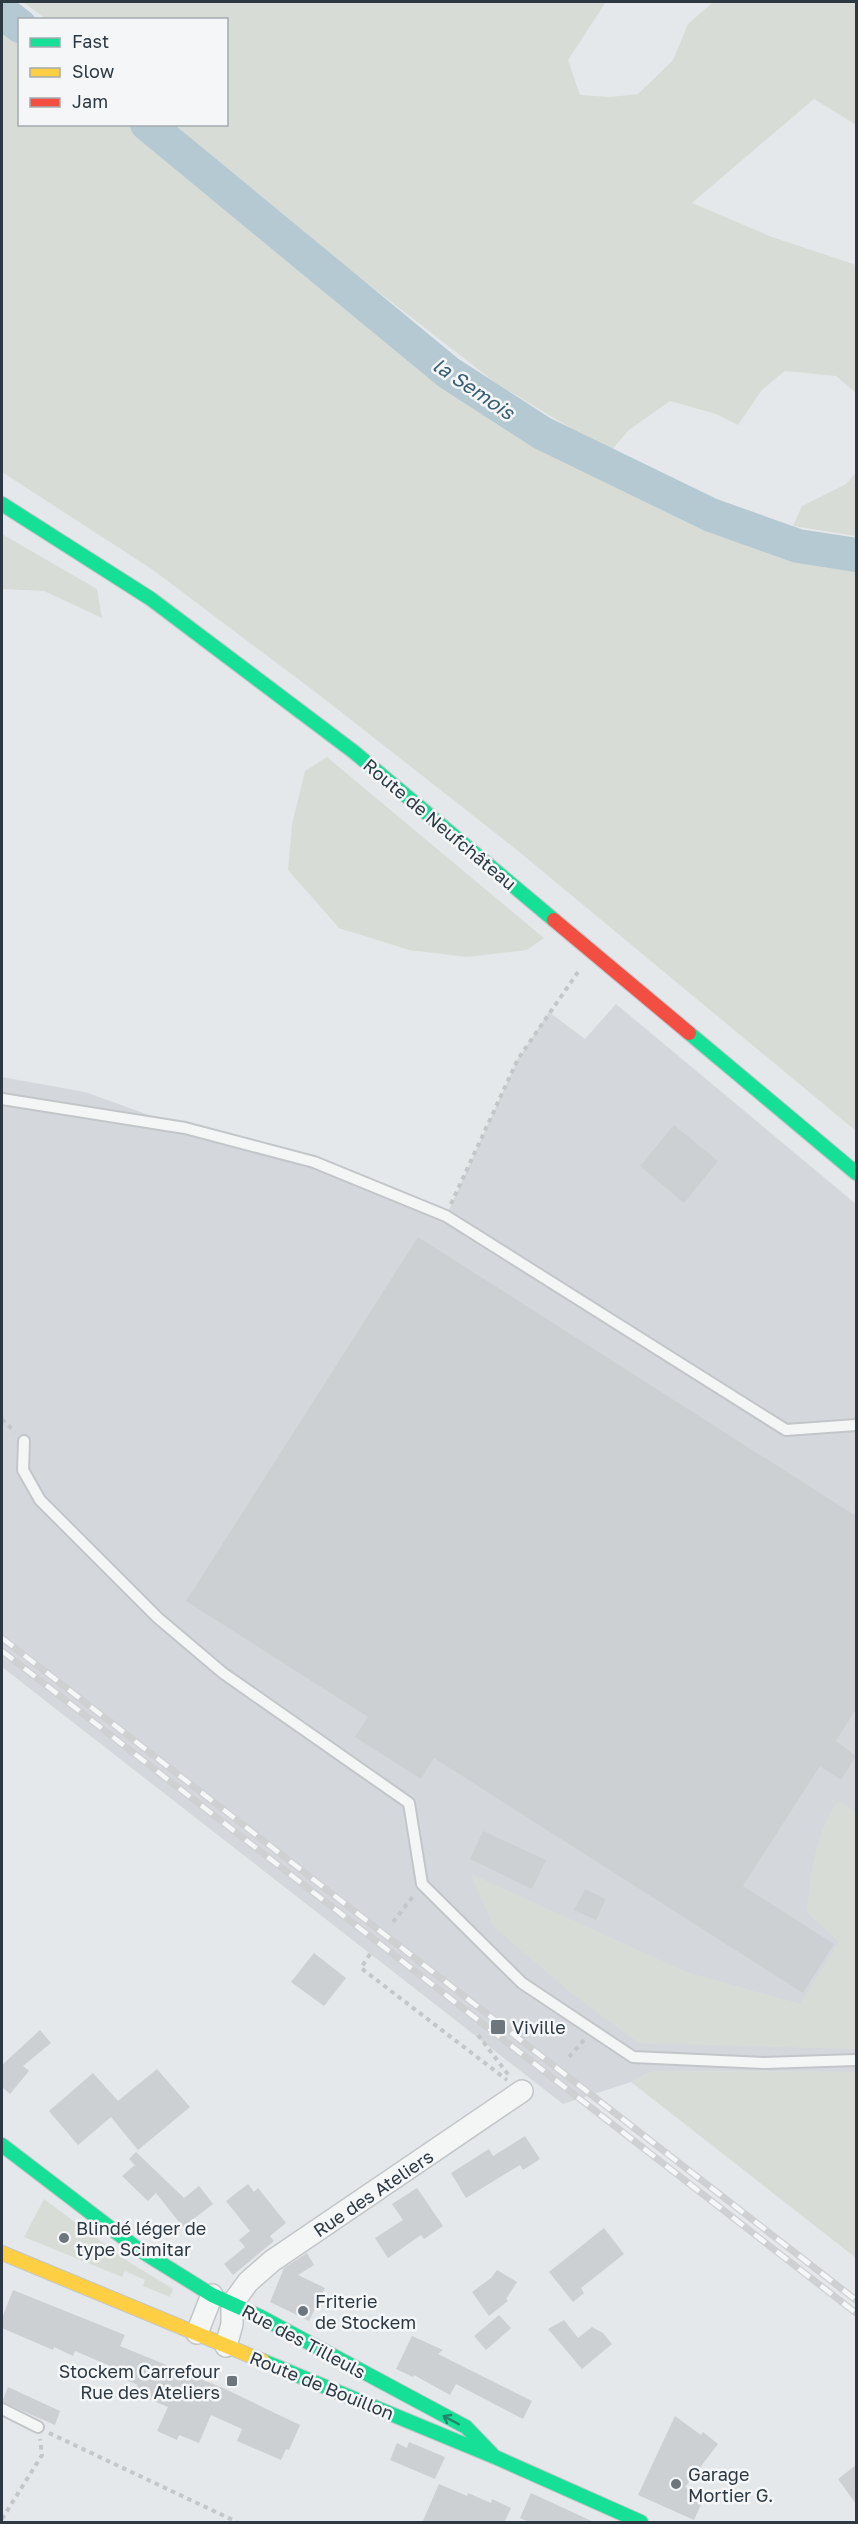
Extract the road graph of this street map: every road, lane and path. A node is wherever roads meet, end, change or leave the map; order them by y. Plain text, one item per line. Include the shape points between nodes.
1 (2, 504) edge
2 (592, 952) junction
3 (2, 1099) edge
4 (856, 1173) edge
5 (446, 1216) junction
6 (856, 1425) edge
7 (24, 1441) dead end
8 (422, 1884) junction
9 (393, 1922) dead end
10 (370, 1954) dead end
11 (592, 2030) junction
12 (478, 2035) dead end
13 (569, 2057) dead end
14 (856, 2060) edge
15 (522, 2091) junction
16 (2, 2145) edge
17 (2, 2253) edge
18 (212, 2295) junction
19 (232, 2304) junction
20 (196, 2333) junction
21 (226, 2346) junction
22 (2, 2409) edge
23 (38, 2427) junction
24 (495, 2457) junction
25 (2, 2519) edge
26 (237, 2523) edge
27 (641, 2523) edge

1 - 2 main road, Route de Neufchâteau via 151,599 242,665 363,759
2 - 4 main road, Route de Neufchâteau
2 - 5 path via 518,1059
3 - 5 lane via 185,1128 314,1162
5 - 6 lane via 786,1430
7 - 8 lane via 23,1470 40,1500 158,1618 223,1673 409,1803
8 - 9 path
8 - 11 lane via 522,1983
10 - 15 path via 361,1968
11 - 13 path
11 - 14 lane via 633,2057 764,2063
12 - 15 path
15 - 19 street, Rue des Ateliers via 272,2261 248,2282
16 - 18 main road, Rue des Tilleuls via 138,2249
17 - 20 main road, Route de Bouillon
18 - 19 main road, Rue des Tilleuls
18 - 20 street
19 - 21 street, Rue des Tilleuls
24 -> 19 main road, Rue des Tilleuls via 466,2427
20 - 21 main road, Route de Bouillon
21 - 24 main road, Route de Bouillon
22 - 23 lane
23 - 25 path via 42,2455
23 - 26 path
24 - 27 main road, Route de Bouillon

